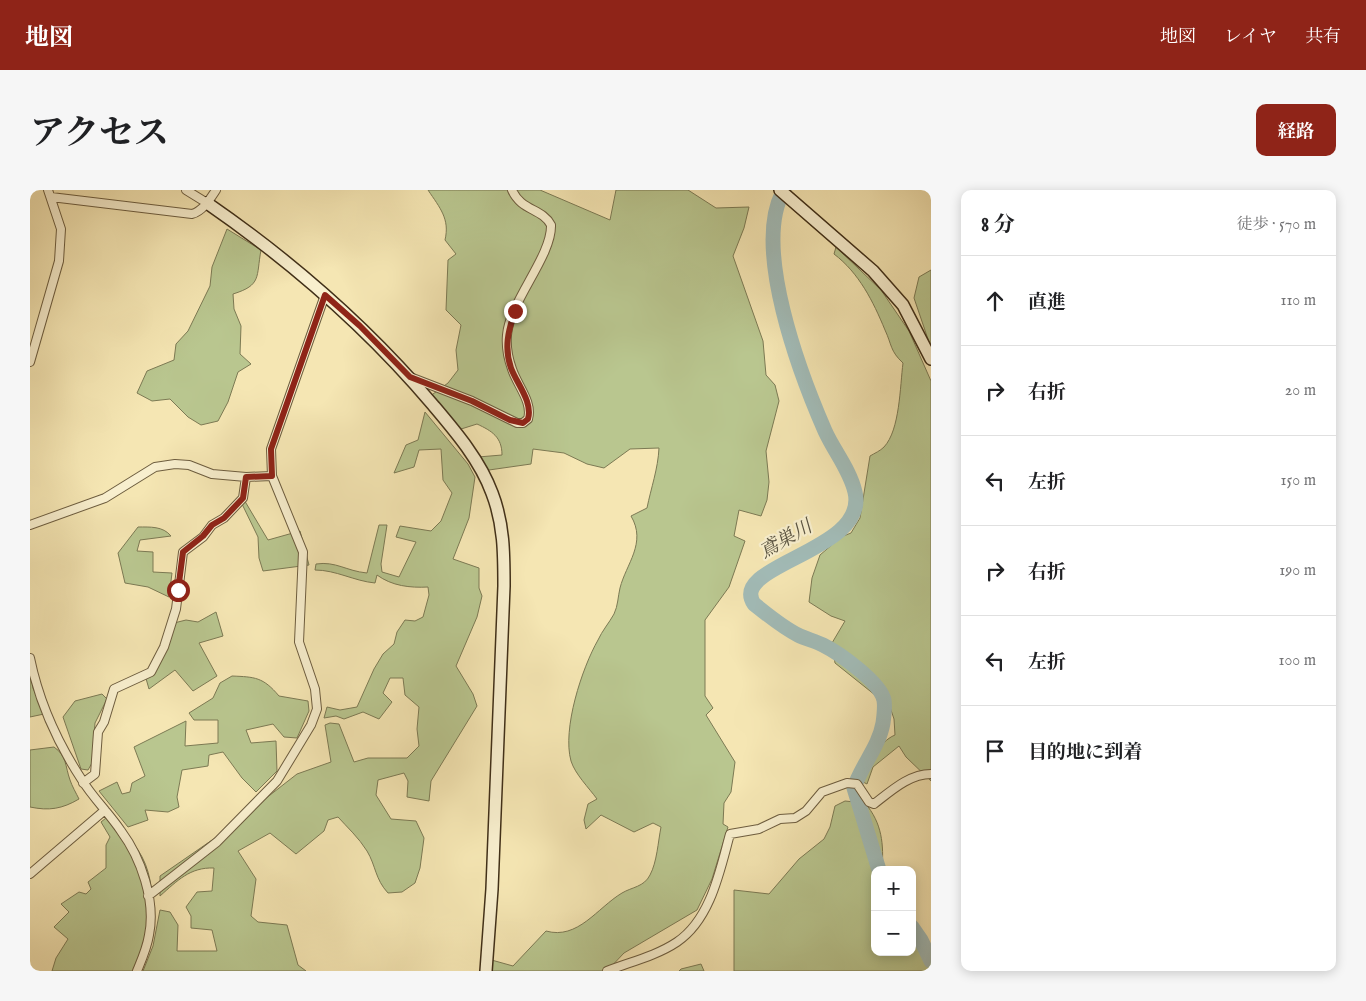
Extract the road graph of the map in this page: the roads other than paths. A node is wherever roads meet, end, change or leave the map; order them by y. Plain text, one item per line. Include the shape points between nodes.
1 (186, 190) edge
2 (216, 190) edge
3 (512, 190) edge
4 (780, 190) edge
5 (50, 194) edge
6 (207, 203) junction
7 (325, 295) junction
8 (931, 359) edge
9 (30, 362) edge
10 (410, 377) junction
11 (272, 476) junction
12 (246, 477) junction
13 (30, 525) edge
14 (30, 658) edge
15 (931, 774) edge
16 (84, 783) junction
17 (105, 810) junction
18 (30, 874) edge
19 (148, 896) junction
20 (137, 971) edge
21 (486, 971) edge
22 (607, 971) edge

1 - 6 street
2 - 6 street
3 - 10 street via 520,203 542,215 551,225 548,241 507,334 509,359 528,404 528,419 517,423
4 - 8 street via 873,271 903,305
5 - 6 street via 192,214
5 - 9 street via 61,229 59,261
6 - 7 street via 259,239
7 - 10 street
7 - 11 street via 271,449
10 - 21 street via 479,466 492,492 504,544 493,869
11 - 12 street
11 - 19 street via 302,552 299,642 317,709 311,725 277,781 217,842
12 - 13 street via 212,474 189,465 155,468 105,498
12 - 16 street via 243,498 183,552 176,609 164,647 151,672 114,689 98,732 95,774
14 - 16 street via 36,687 56,734
15 - 22 street via 908,780 874,804 869,802 857,784 847,783 822,792 806,811 795,818 780,819 759,829 730,834 714,888 692,928 670,946
16 - 17 street
17 - 18 street
17 - 19 street via 132,849
19 - 20 street via 150,933

